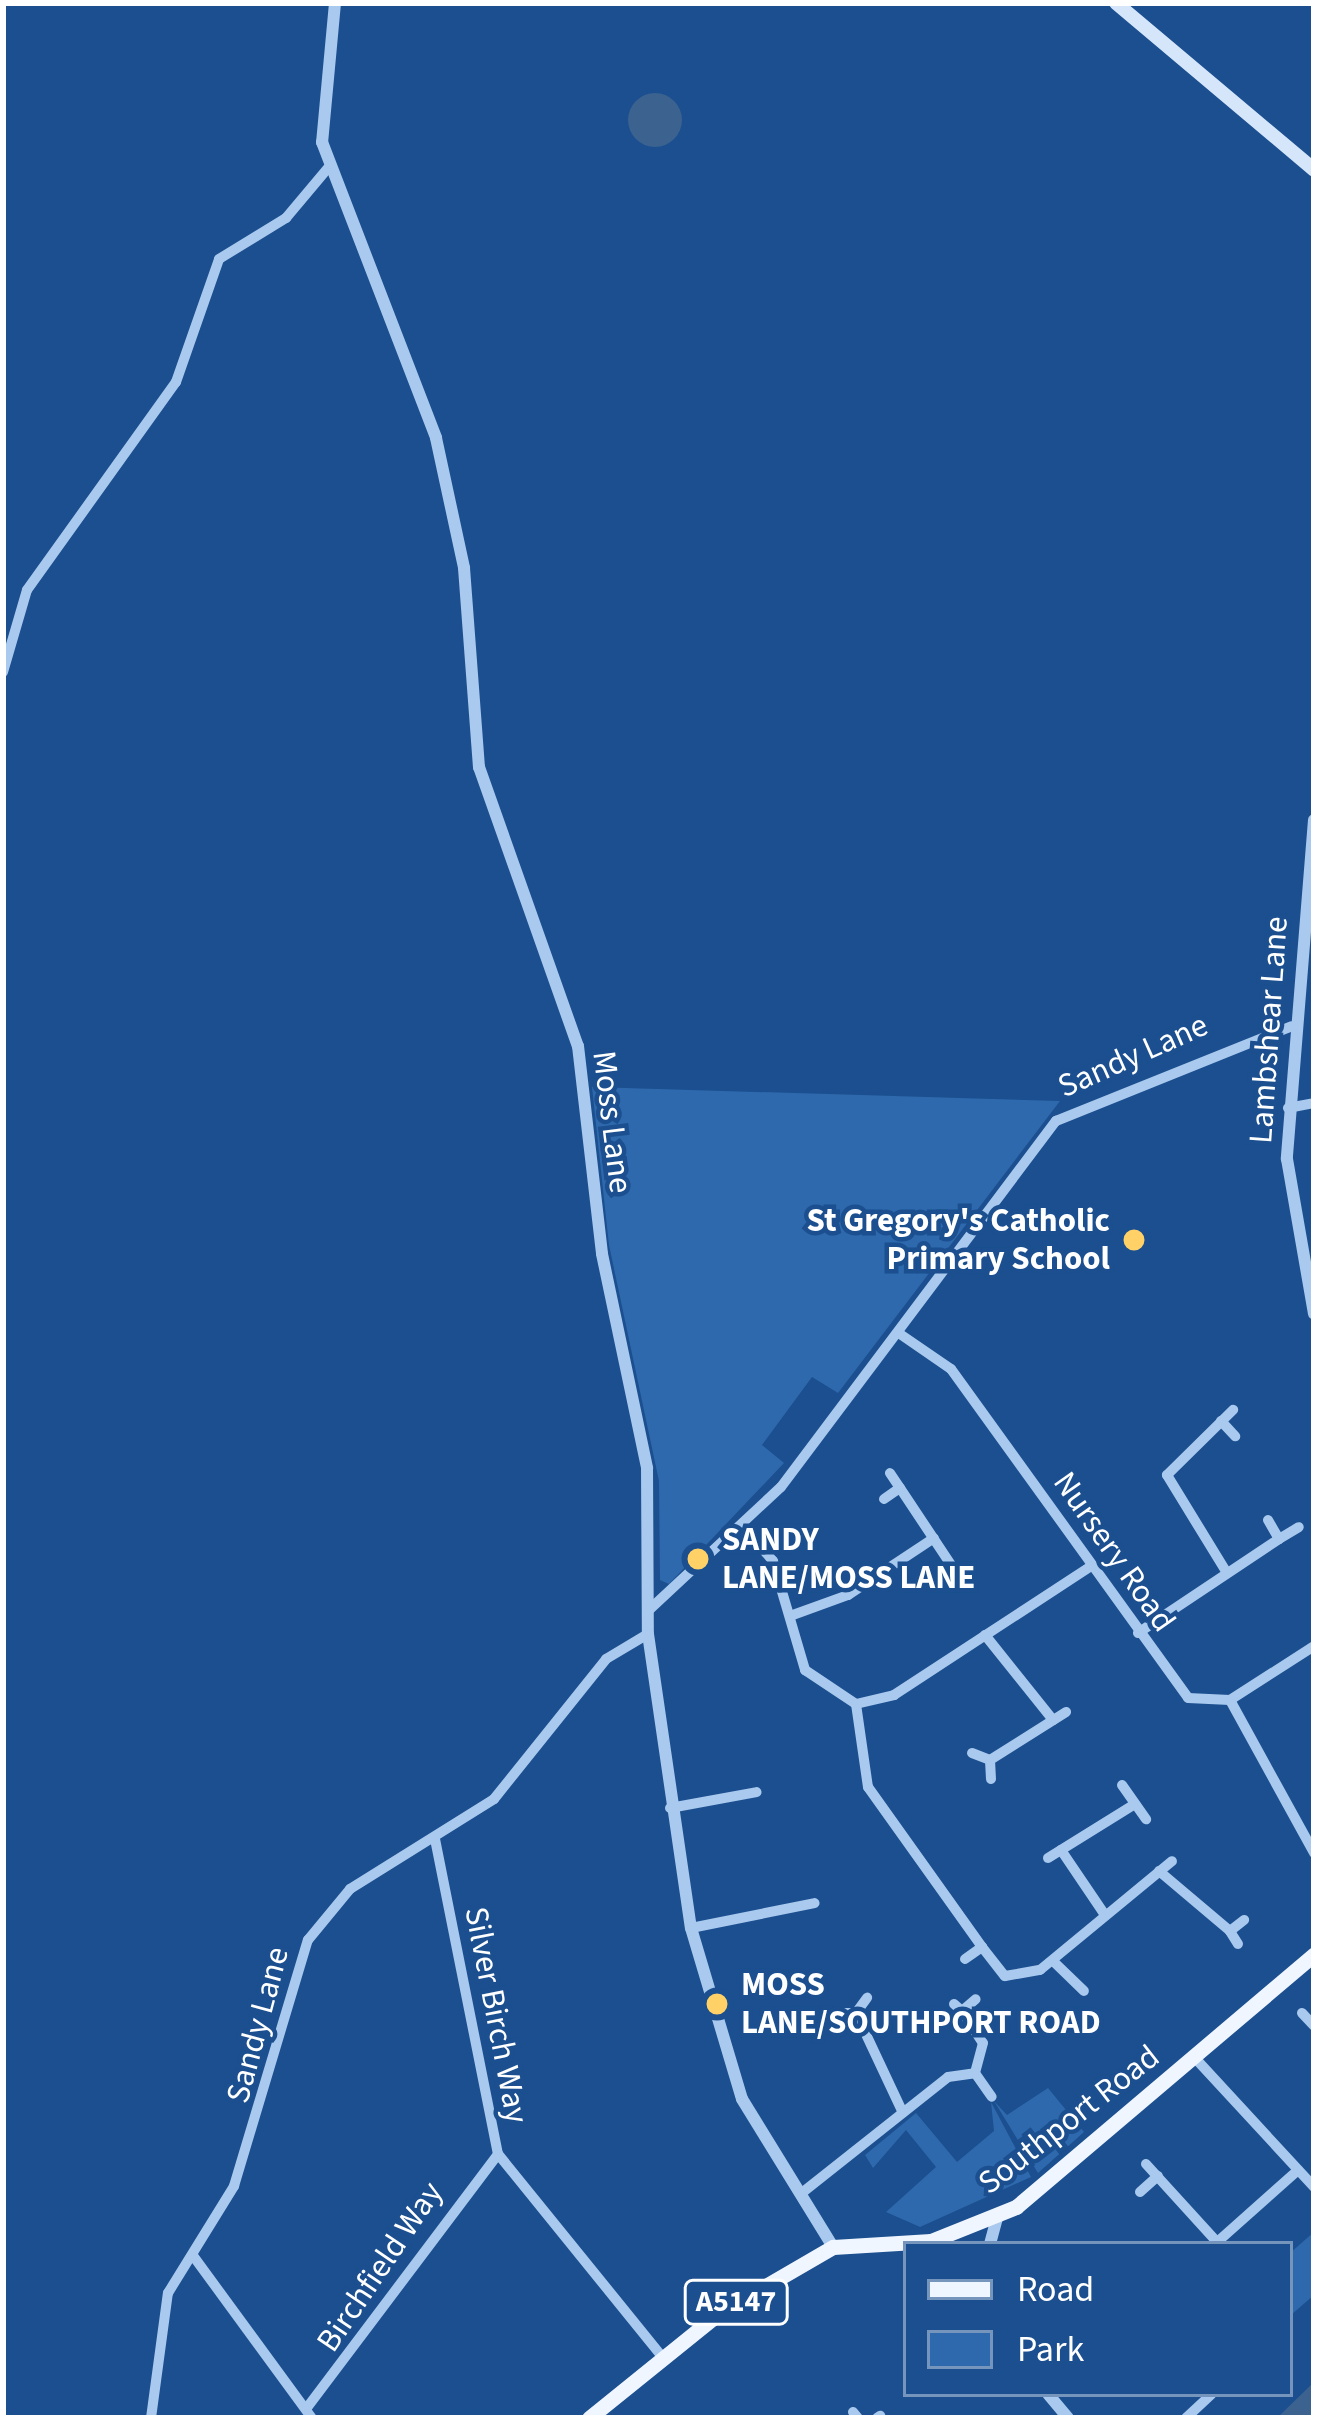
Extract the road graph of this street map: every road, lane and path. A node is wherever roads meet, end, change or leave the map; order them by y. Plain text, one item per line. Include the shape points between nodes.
1 (334, 3) edge
2 (1116, 3) edge
3 (328, 168) junction
4 (1314, 170) edge
5 (3, 672) edge
6 (1314, 820) edge
7 (1292, 1026) junction
8 (1314, 1103) edge
9 (1288, 1108) junction
10 (1314, 1314) edge
11 (900, 1334) junction
12 (1233, 1410) dead end
13 (1221, 1420) junction
14 (1235, 1436) dead end
15 (890, 1473) dead end
16 (900, 1488) junction
17 (884, 1499) dead end
18 (1268, 1520) dead end
19 (743, 1526) junction
20 (1299, 1527) dead end
21 (934, 1538) junction
22 (1280, 1540) junction
23 (1091, 1566) junction
24 (1227, 1573) junction
25 (964, 1583) dead end
26 (649, 1610) junction
27 (790, 1616) junction
28 (1138, 1633) junction
29 (648, 1634) junction
30 (985, 1635) junction
31 (1314, 1646) edge
32 (1230, 1700) junction
33 (856, 1704) junction
34 (1066, 1712) dead end
35 (1053, 1720) junction
36 (972, 1753) dead end
37 (990, 1760) junction
38 (991, 1779) dead end
39 (1122, 1785) dead end
40 (757, 1792) dead end
41 (1132, 1806) junction
42 (670, 1808) junction
43 (1146, 1819) dead end
44 (435, 1840) junction
45 (1061, 1850) junction
46 (1314, 1853) edge
47 (1048, 1858) dead end
48 (1172, 1861) dead end
49 (1160, 1871) junction
50 (815, 1903) dead end
51 (1105, 1915) junction
52 (1244, 1920) dead end
53 (691, 1928) junction
54 (1230, 1931) junction
55 (1238, 1944) dead end
56 (982, 1947) junction
57 (1314, 1954) edge
58 (965, 1959) dead end
59 (1053, 1961) junction
60 (1084, 1990) dead end
61 (867, 1998) dead end
62 (976, 2000) dead end
63 (836, 2013) dead end
64 (856, 2013) junction
65 (1302, 2013) dead end
66 (1314, 2026) edge
67 (1195, 2058) junction
68 (974, 2073) junction
69 (992, 2097) dead end
70 (904, 2113) junction
71 (498, 2154) junction
72 (1147, 2164) dead end
73 (1298, 2170) junction
74 (1158, 2176) junction
75 (1314, 2187) edge
76 (803, 2192) junction
77 (1140, 2192) dead end
78 (997, 2217) junction
79 (919, 2241) edge
80 (991, 2241) edge
81 (1214, 2241) edge
82 (1218, 2241) edge
83 (903, 2244) edge
84 (832, 2247) junction
85 (194, 2257) junction
86 (663, 2359) junction
87 (1209, 2397) edge
88 (309, 2414) edge
89 (592, 2417) edge
90 (151, 2418) edge
91 (1186, 2418) edge

1 - 3 street, Moss Lane via 321,80
2 - 4 main road
3 - 5 street via 286,218 219,259 176,382 27,590
3 - 26 street, Moss Lane via 436,438 464,568 479,767 578,1046 602,1254 647,1468
6 - 7 street, Lambshear Lane
7 - 9 street, Lambshear Lane
7 - 11 street, Sandy Lane via 1064,1114
8 - 9 street
9 - 10 street, Lambshear Lane
11 - 19 street, Sandy Lane
11 - 23 street, Nursery Road via 951,1369
12 - 13 street
13 - 14 street
13 - 24 street via 1169,1467 1167,1483
15 - 16 street
16 - 17 street
16 - 21 street
18 - 22 street
19 - 26 street, Sandy Lane
19 - 27 street via 773,1561
20 - 22 street
21 - 25 street
21 - 27 street via 848,1595
22 - 24 street
23 - 28 street, Nursery Road
23 - 30 street
24 - 28 street
26 - 29 street, Moss Lane
27 - 33 street via 812,1682
28 - 32 street, Nursery Road via 1188,1698
29 - 42 street, Moss Lane
29 - 44 street, Sandy Lane via 606,1659 494,1799
30 - 33 street via 894,1695
30 - 35 street
31 - 32 street
32 - 46 street
33 - 56 street via 868,1787
34 - 35 street
35 - 37 street
36 - 37 street
37 - 38 street
39 - 41 street
40 - 42 street
41 - 43 street
41 - 45 street
42 - 53 street, Moss Lane
44 - 71 street, Silver Birch Way
44 - 85 street, Sandy Lane via 350,1889 308,1940 258,2126
45 - 47 street
45 - 51 street
48 - 49 street
49 - 51 street
49 - 54 street
50 - 53 street
51 - 59 street
52 - 54 street
53 - 76 street, Moss Lane via 733,2077
54 - 55 street
56 - 58 street
56 - 59 street via 1012,1977
57 - 67 main road, Southport Road
59 - 60 street
61 - 64 street
62 - 68 street via 958,2007 983,2043
63 - 64 street
64 - 70 street
65 - 66 street
67 - 73 street
67 - 78 main road, Southport Road
68 - 69 street
68 - 70 street via 948,2077
70 - 76 street
71 - 86 street, Silver Birch Way
71 - 88 street, Birchfield Way
72 - 74 street
73 - 75 street
73 - 82 street
74 - 77 street
74 - 81 street
76 - 84 street, Moss Lane
78 - 79 main road, Southport Road
78 - 80 street
83 - 84 main road, Southport Road
84 - 86 main road, A5147
85 - 88 street
85 - 90 street, Sandy Lane via 168,2293
86 - 89 main road, A5147
87 - 91 street

